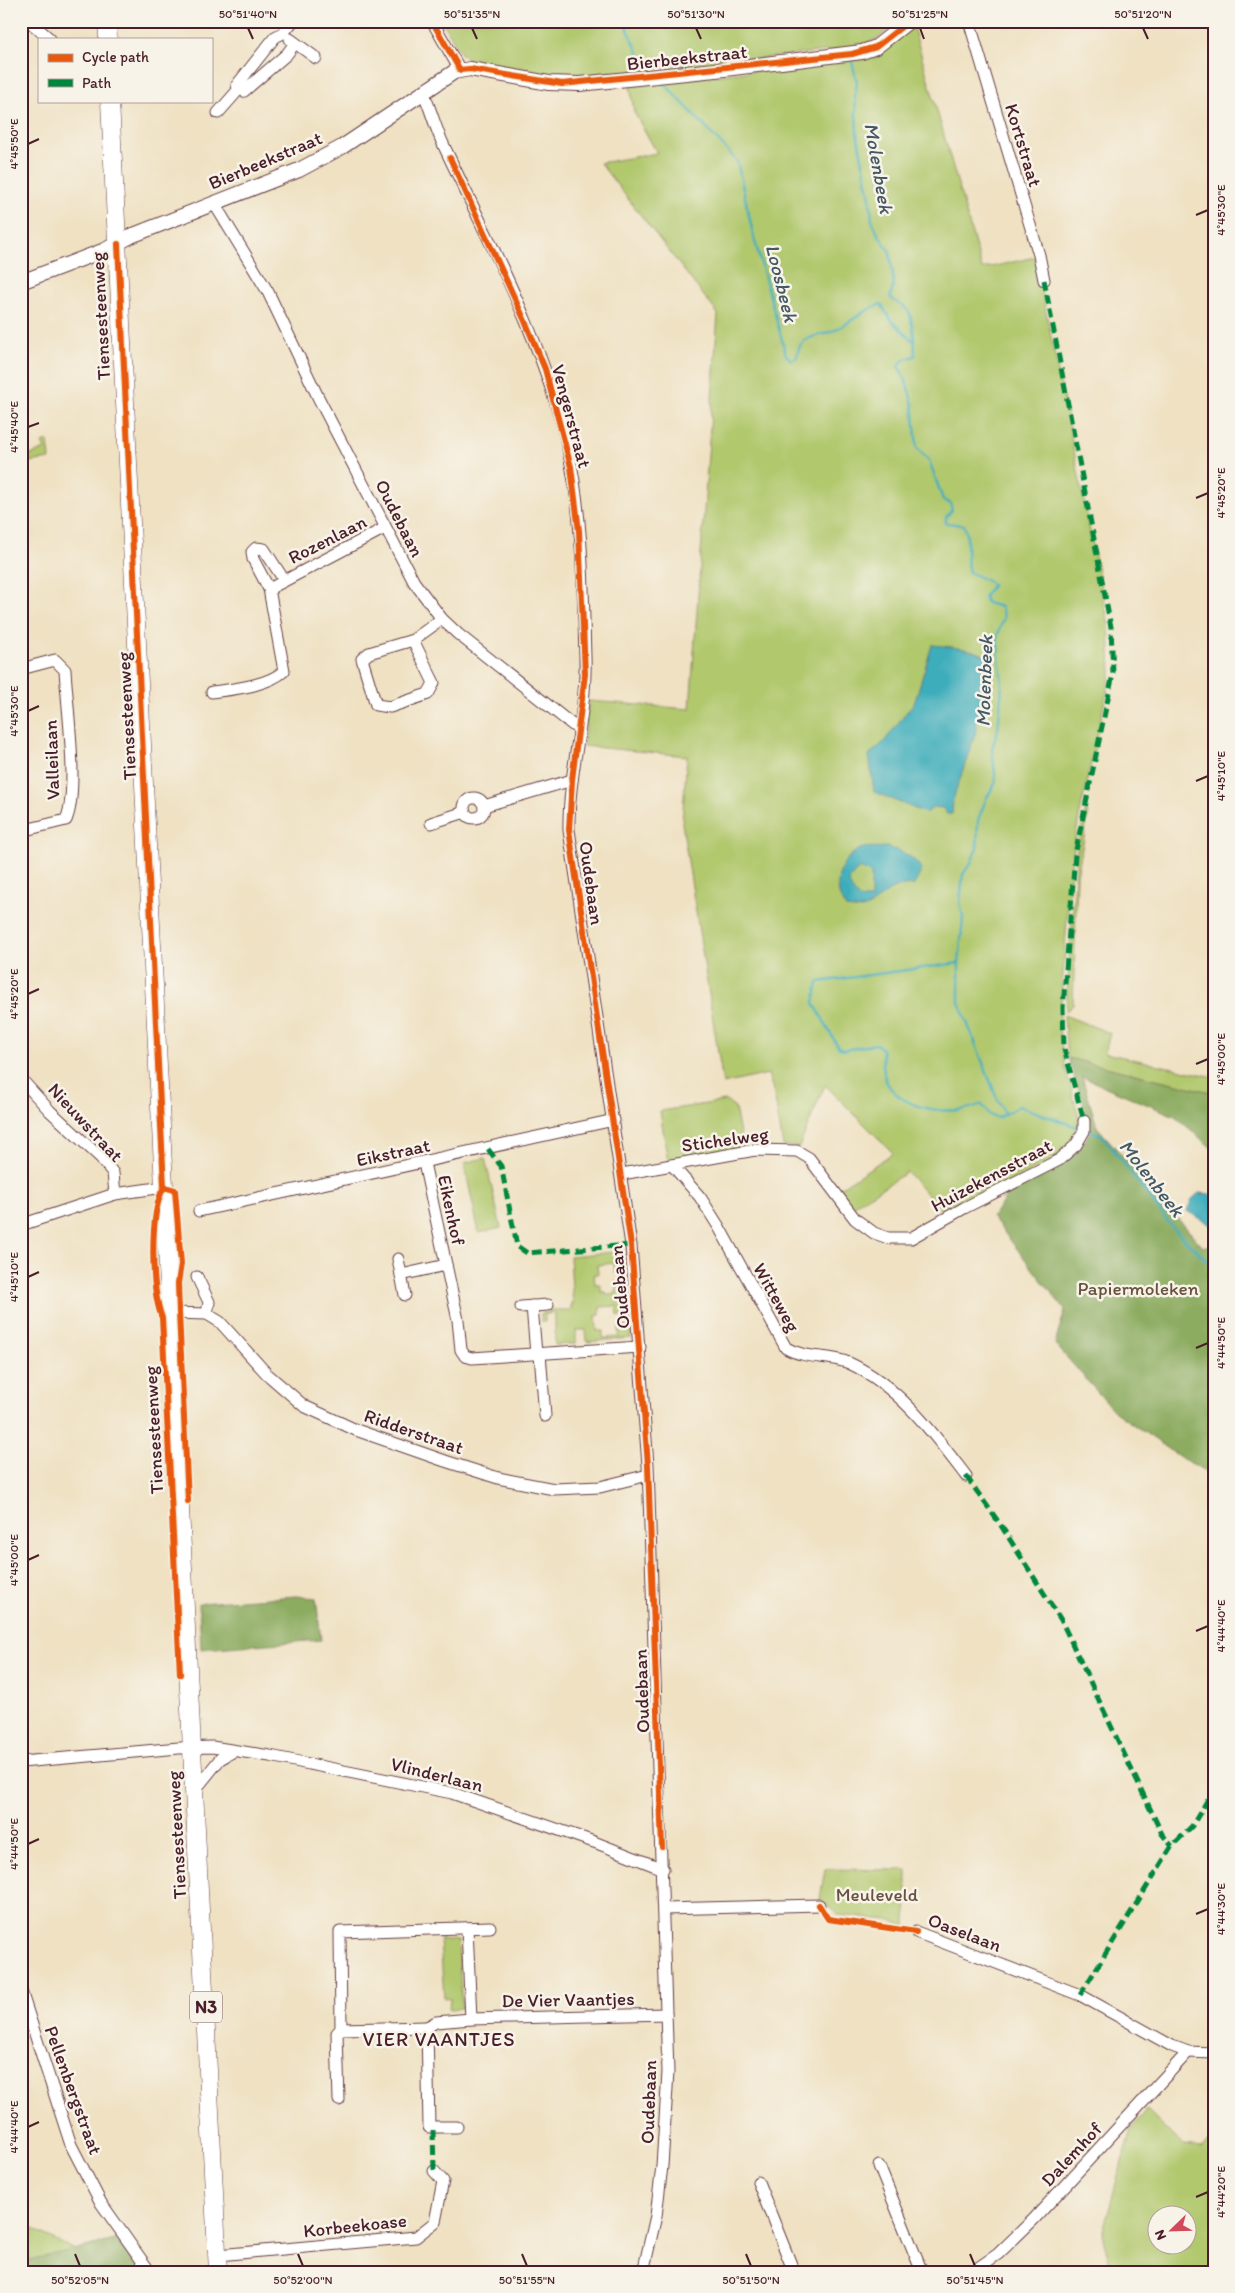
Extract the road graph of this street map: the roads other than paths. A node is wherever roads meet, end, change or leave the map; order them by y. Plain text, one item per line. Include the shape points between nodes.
1 (29, 21) edge
2 (108, 21) edge
3 (293, 21) edge
4 (432, 21) edge
5 (909, 21) edge
6 (969, 21) edge
7 (283, 33) junction
8 (49, 38) edge
9 (108, 38) edge
10 (295, 43) junction
11 (316, 58) dead end
12 (460, 70) junction
13 (240, 88) junction
14 (423, 92) junction
15 (110, 102) edge
16 (218, 113) dead end
17 (214, 203) junction
18 (118, 244) junction
19 (1044, 280) dead end
20 (21, 282) edge
21 (386, 528) junction
22 (284, 580) junction
23 (269, 588) junction
24 (442, 619) junction
25 (413, 640) junction
26 (21, 669) edge
27 (212, 692) dead end
28 (579, 730) junction
29 (572, 780) junction
30 (431, 824) dead end
31 (21, 832) edge
32 (21, 1079) edge
33 (614, 1120) junction
34 (1084, 1121) dead end
35 (424, 1163) junction
36 (672, 1165) junction
37 (622, 1174) junction
38 (164, 1187) junction
39 (115, 1194) junction
40 (199, 1211) dead end
41 (21, 1225) edge
42 (895, 1239) joint
43 (398, 1259) dead end
44 (446, 1265) junction
45 (401, 1275) junction
46 (197, 1277) dead end
47 (405, 1295) dead end
48 (548, 1305) dead end
49 (171, 1313) junction
50 (206, 1314) junction
51 (640, 1347) junction
52 (538, 1354) junction
53 (545, 1416) dead end
54 (648, 1475) junction
55 (966, 1476) dead end
56 (193, 1748) junction
57 (234, 1751) junction
58 (21, 1762) edge
59 (195, 1790) junction
60 (663, 1869) junction
61 (820, 1905) dead end
62 (664, 1909) junction
63 (490, 1927) dead end
64 (467, 1928) junction
65 (916, 1932) dead end
66 (21, 1991) edge
67 (666, 2014) junction
68 (471, 2019) junction
69 (427, 2027) junction
70 (342, 2029) junction
71 (1188, 2052) junction
72 (1214, 2053) edge
73 (339, 2100) dead end
74 (457, 2127) dead end
75 (879, 2166) dead end
76 (434, 2170) dead end
77 (758, 2182) dead end
78 (218, 2264) edge
79 (150, 2272) edge
80 (644, 2272) edge
81 (794, 2272) edge
82 (922, 2272) edge
83 (972, 2272) edge

1 - 8 street
2 - 9 main road
3 - 7 street
4 - 12 street
5 - 12 street, Bierbeekstraat via 876,47 862,52 725,69 562,84
6 - 19 street, Kortstraat
7 - 10 street
7 - 13 street via 275,37 237,85
10 - 11 street
10 - 13 street via 288,54 244,91
12 - 14 street, Bierbeekstraat via 448,74
13 - 16 street
14 - 17 street, Bierbeekstraat via 342,147 299,170
14 - 28 street, Vengerstraat via 444,146 527,323 545,369 566,442 578,513 582,579 585,674
15 - 18 main road, Tiensesteenweg / N3
17 - 18 street, Bierbeekstraat
17 - 21 street, Oudebaan via 268,292
18 - 20 street, Bierbeekstraat
18 - 38 main road, Tiensesteenweg / N3
21 - 22 street, Rozenlaan
21 - 24 street, Oudebaan via 414,582
22 - 23 street, Rozenlaan
22 - 23 street, Rozenlaan via 269,553 264,548 256,548 252,552 253,559
23 - 27 street, Rozenlaan via 284,672 277,677
24 - 25 street
24 - 28 street, Oudebaan
25 - 25 street via 369,653 362,660 376,705 390,707 428,694 434,682
26 - 31 street, Valleilaan via 55,660 65,670 72,783 66,820
28 - 29 street, Oudebaan
29 - 30 street via 484,806 482,814 476,818 465,812
29 - 33 street, Oudebaan via 570,844
32 - 39 street, Nieuwstraat via 101,1158 113,1173
33 - 35 street, Eikstraat
33 - 37 street, Oudebaan
34 - 42 street, Huizekensstraat via 1084,1131 1076,1145 1059,1160 911,1238
35 - 40 street, Eikstraat
35 - 44 street, Eikenhof
36 - 37 street
36 - 42 street, Stichelweg via 755,1150 797,1151 809,1158 855,1219 874,1233
36 - 55 street, Witteweg via 720,1226 786,1348 794,1353 847,1362 878,1380 914,1412
37 - 51 street, Oudebaan
38 - 39 street
38 - 49 main road, Tiensesteenweg / N3
39 - 41 street
43 - 45 street
44 - 45 street, Eikenhof
44 - 52 street, Eikenhof via 461,1350 465,1356
45 - 47 street
46 - 50 street via 209,1302
48 - 52 street via 527,1307
49 - 50 street
49 - 56 main road, Tiensesteenweg / N3
50 - 54 street, Ridderstraat via 220,1322 266,1374 304,1406 356,1430 498,1478 554,1489 600,1487
51 - 52 street, Eikenhof
51 - 54 street, Oudebaan
52 - 53 street
54 - 60 street, Oudebaan
56 - 57 street, Vlinderlaan
56 - 58 street, Vlinderlaan
56 - 59 main road, Tiensesteenweg / N3
57 - 59 street via 220,1759
57 - 60 street, Vlinderlaan via 452,1793
59 - 78 main road, Tiensesteenweg / N3
60 - 62 street, Oudebaan
61 - 62 street
62 - 67 street, Oudebaan
63 - 64 street
64 - 68 street
64 - 70 street via 340,1932
65 - 71 street, Oaselaan via 1080,1995 1155,2038
66 - 79 street, Pellenbergstraat via 71,2145 102,2203
67 - 68 street, De Vier Vaantjes
67 - 80 street, Oudebaan via 668,2072 662,2166
68 - 69 street, De Vier Vaantjes via 436,2022
69 - 70 street, De Vier Vaantjes
69 - 74 street via 429,2126
70 - 73 street via 337,2033
71 - 72 street, Oaselaan
71 - 83 street, Dalemhof via 1034,2219 998,2254
75 - 82 street
76 - 78 street, Korbeekoase via 443,2181 435,2222 416,2238
77 - 81 street

